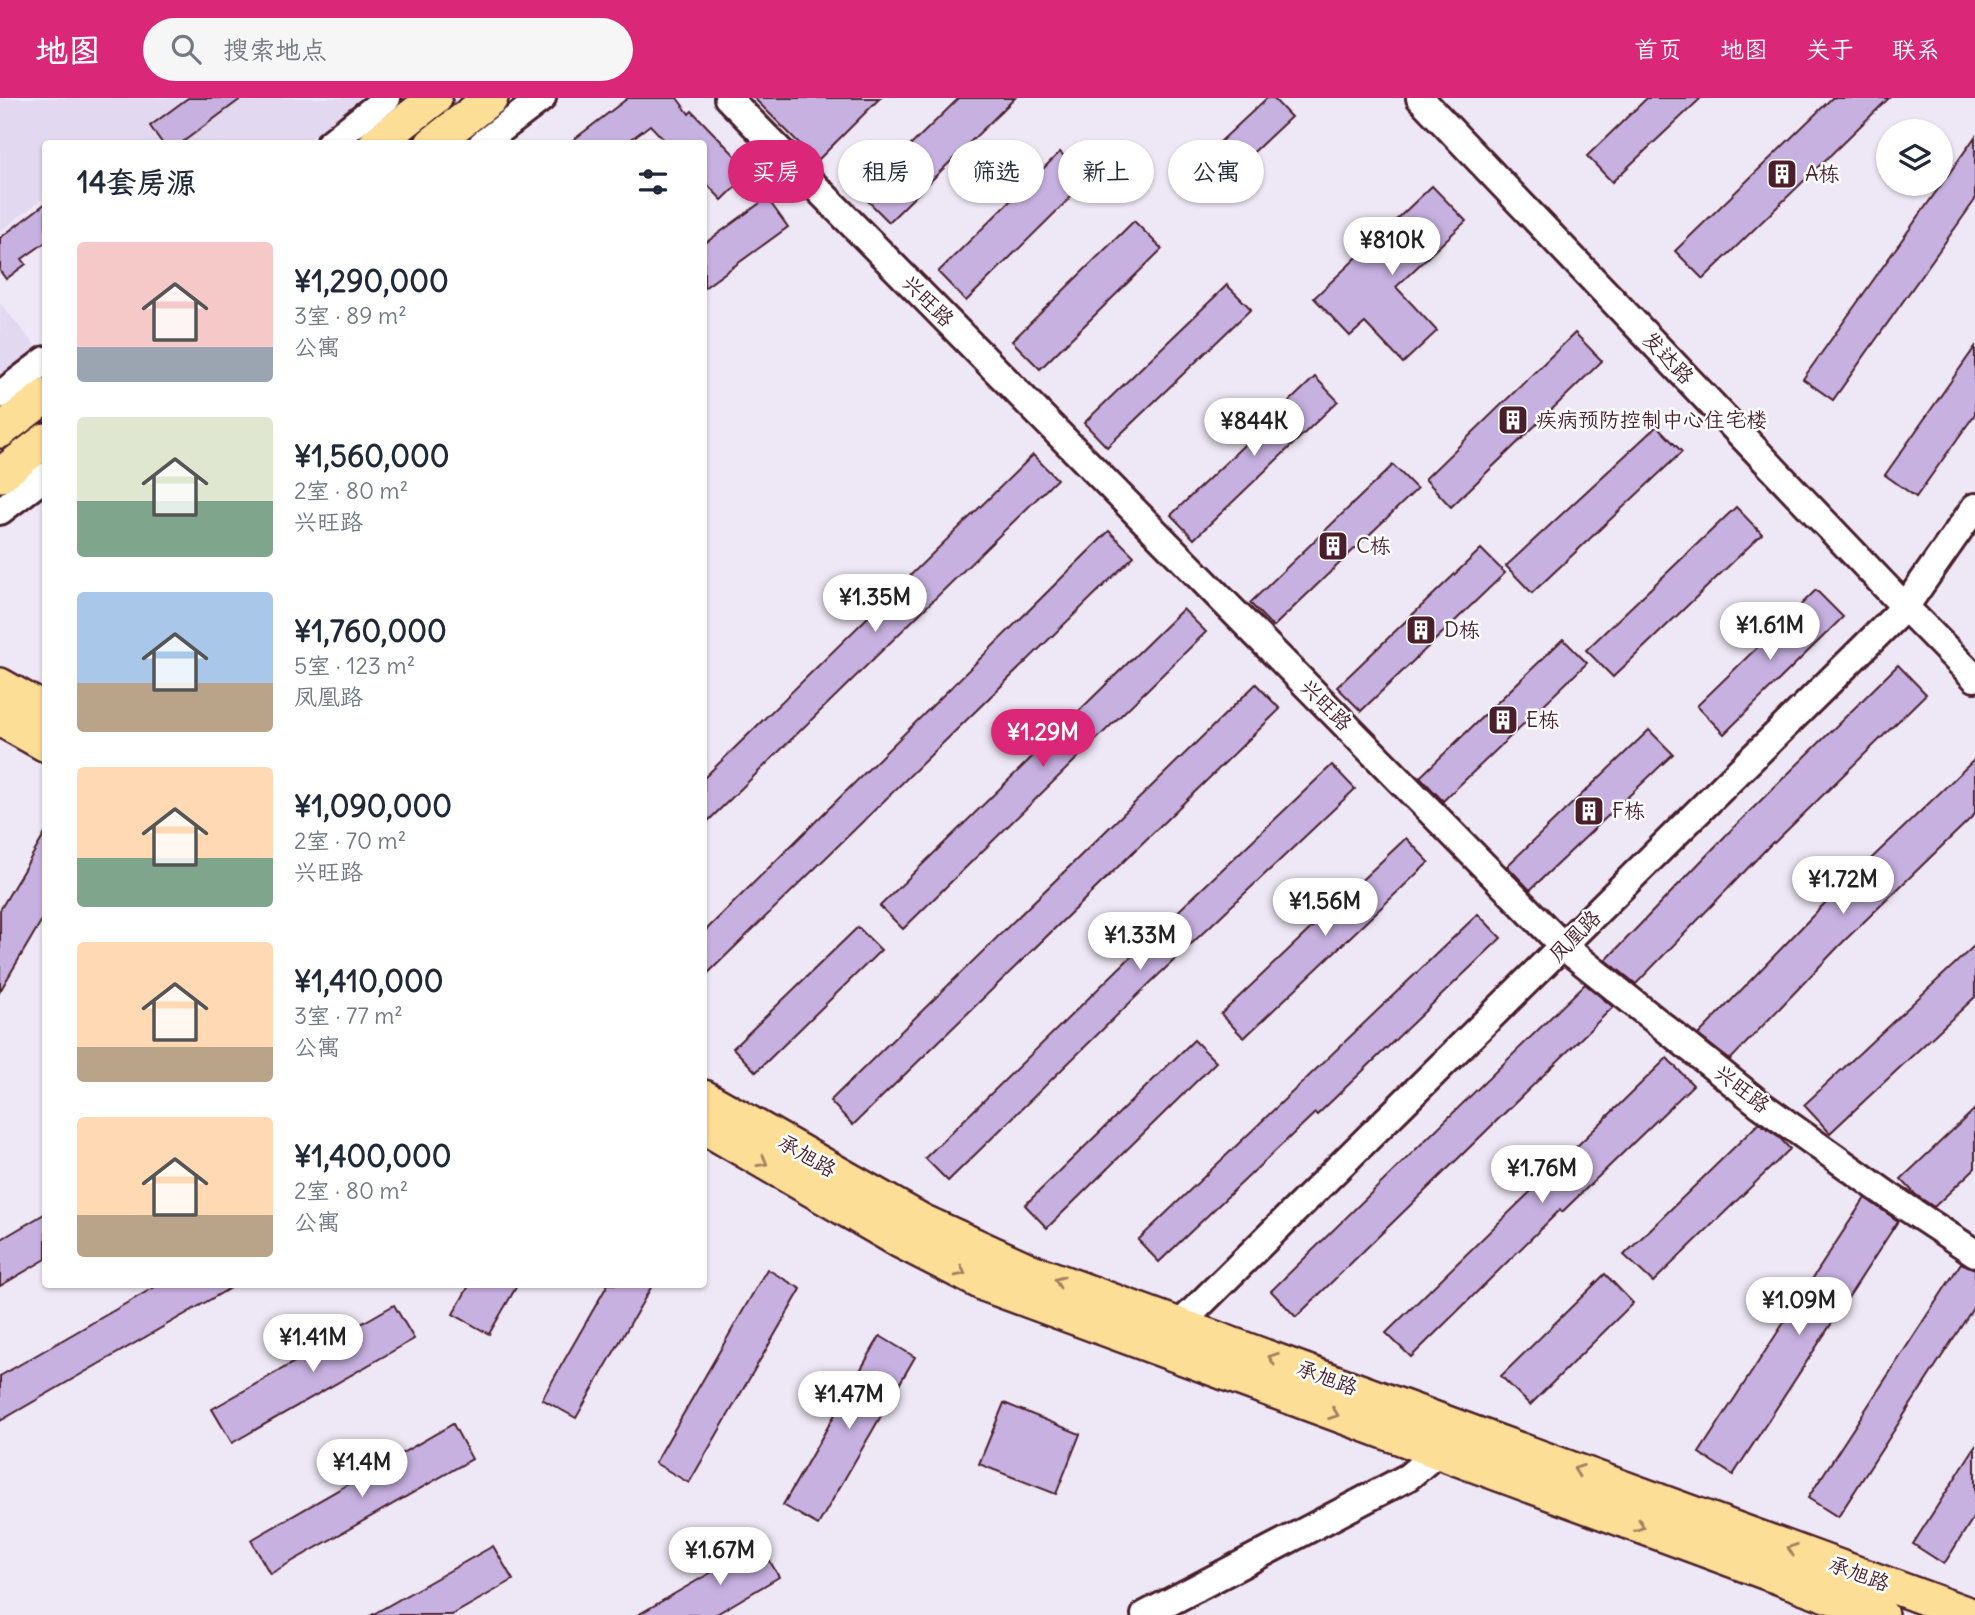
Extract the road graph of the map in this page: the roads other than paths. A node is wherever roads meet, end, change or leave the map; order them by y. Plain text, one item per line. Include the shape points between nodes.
1 (387, 98) edge
2 (435, 98) edge
3 (491, 98) edge
4 (542, 98) edge
5 (728, 98) edge
6 (1420, 98) edge
7 (334, 140) edge
8 (381, 140) edge
9 (437, 140) edge
10 (487, 140) edge
11 (42, 363) edge
12 (0, 395) edge
13 (42, 399) edge
14 (0, 431) edge
15 (42, 443) edge
16 (0, 475) edge
17 (42, 479) edge
18 (1975, 507) edge
19 (0, 511) edge
20 (1905, 607) junction
21 (1975, 678) edge
22 (0, 685) edge
23 (42, 710) edge
24 (0, 719) edge
25 (42, 744) edge
26 (1564, 947) junction
27 (707, 1099) edge
28 (707, 1129) edge
29 (1975, 1253) edge
30 (1181, 1324) junction
31 (1156, 1348) junction
32 (1438, 1452) junction
33 (1145, 1615) edge
34 (1881, 1615) edge
35 (1971, 1615) edge

1 - 7 street
2 - 8 main road
3 - 9 main road
4 - 10 street
5 - 26 street, 兴旺路
6 - 20 street, 发达路
11 - 12 street
13 - 14 main road
15 - 16 main road
17 - 19 street
18 - 20 street, 凤凰路
20 - 21 street, 发达路
20 - 26 street, 凤凰路
22 - 23 main road
24 - 25 main road
26 - 29 street, 兴旺路 via 1761,1105
26 - 30 street, 凤凰路
30 -> 27 main road, 承旭路 via 1029,1270 922,1221
28 -> 31 main road, 承旭路 via 900,1241 986,1284
30 - 31 street, 凤凰路
35 -> 30 main road, 承旭路
31 -> 32 main road, 承旭路
32 - 33 street via 1408,1478
32 -> 34 main road, 承旭路

